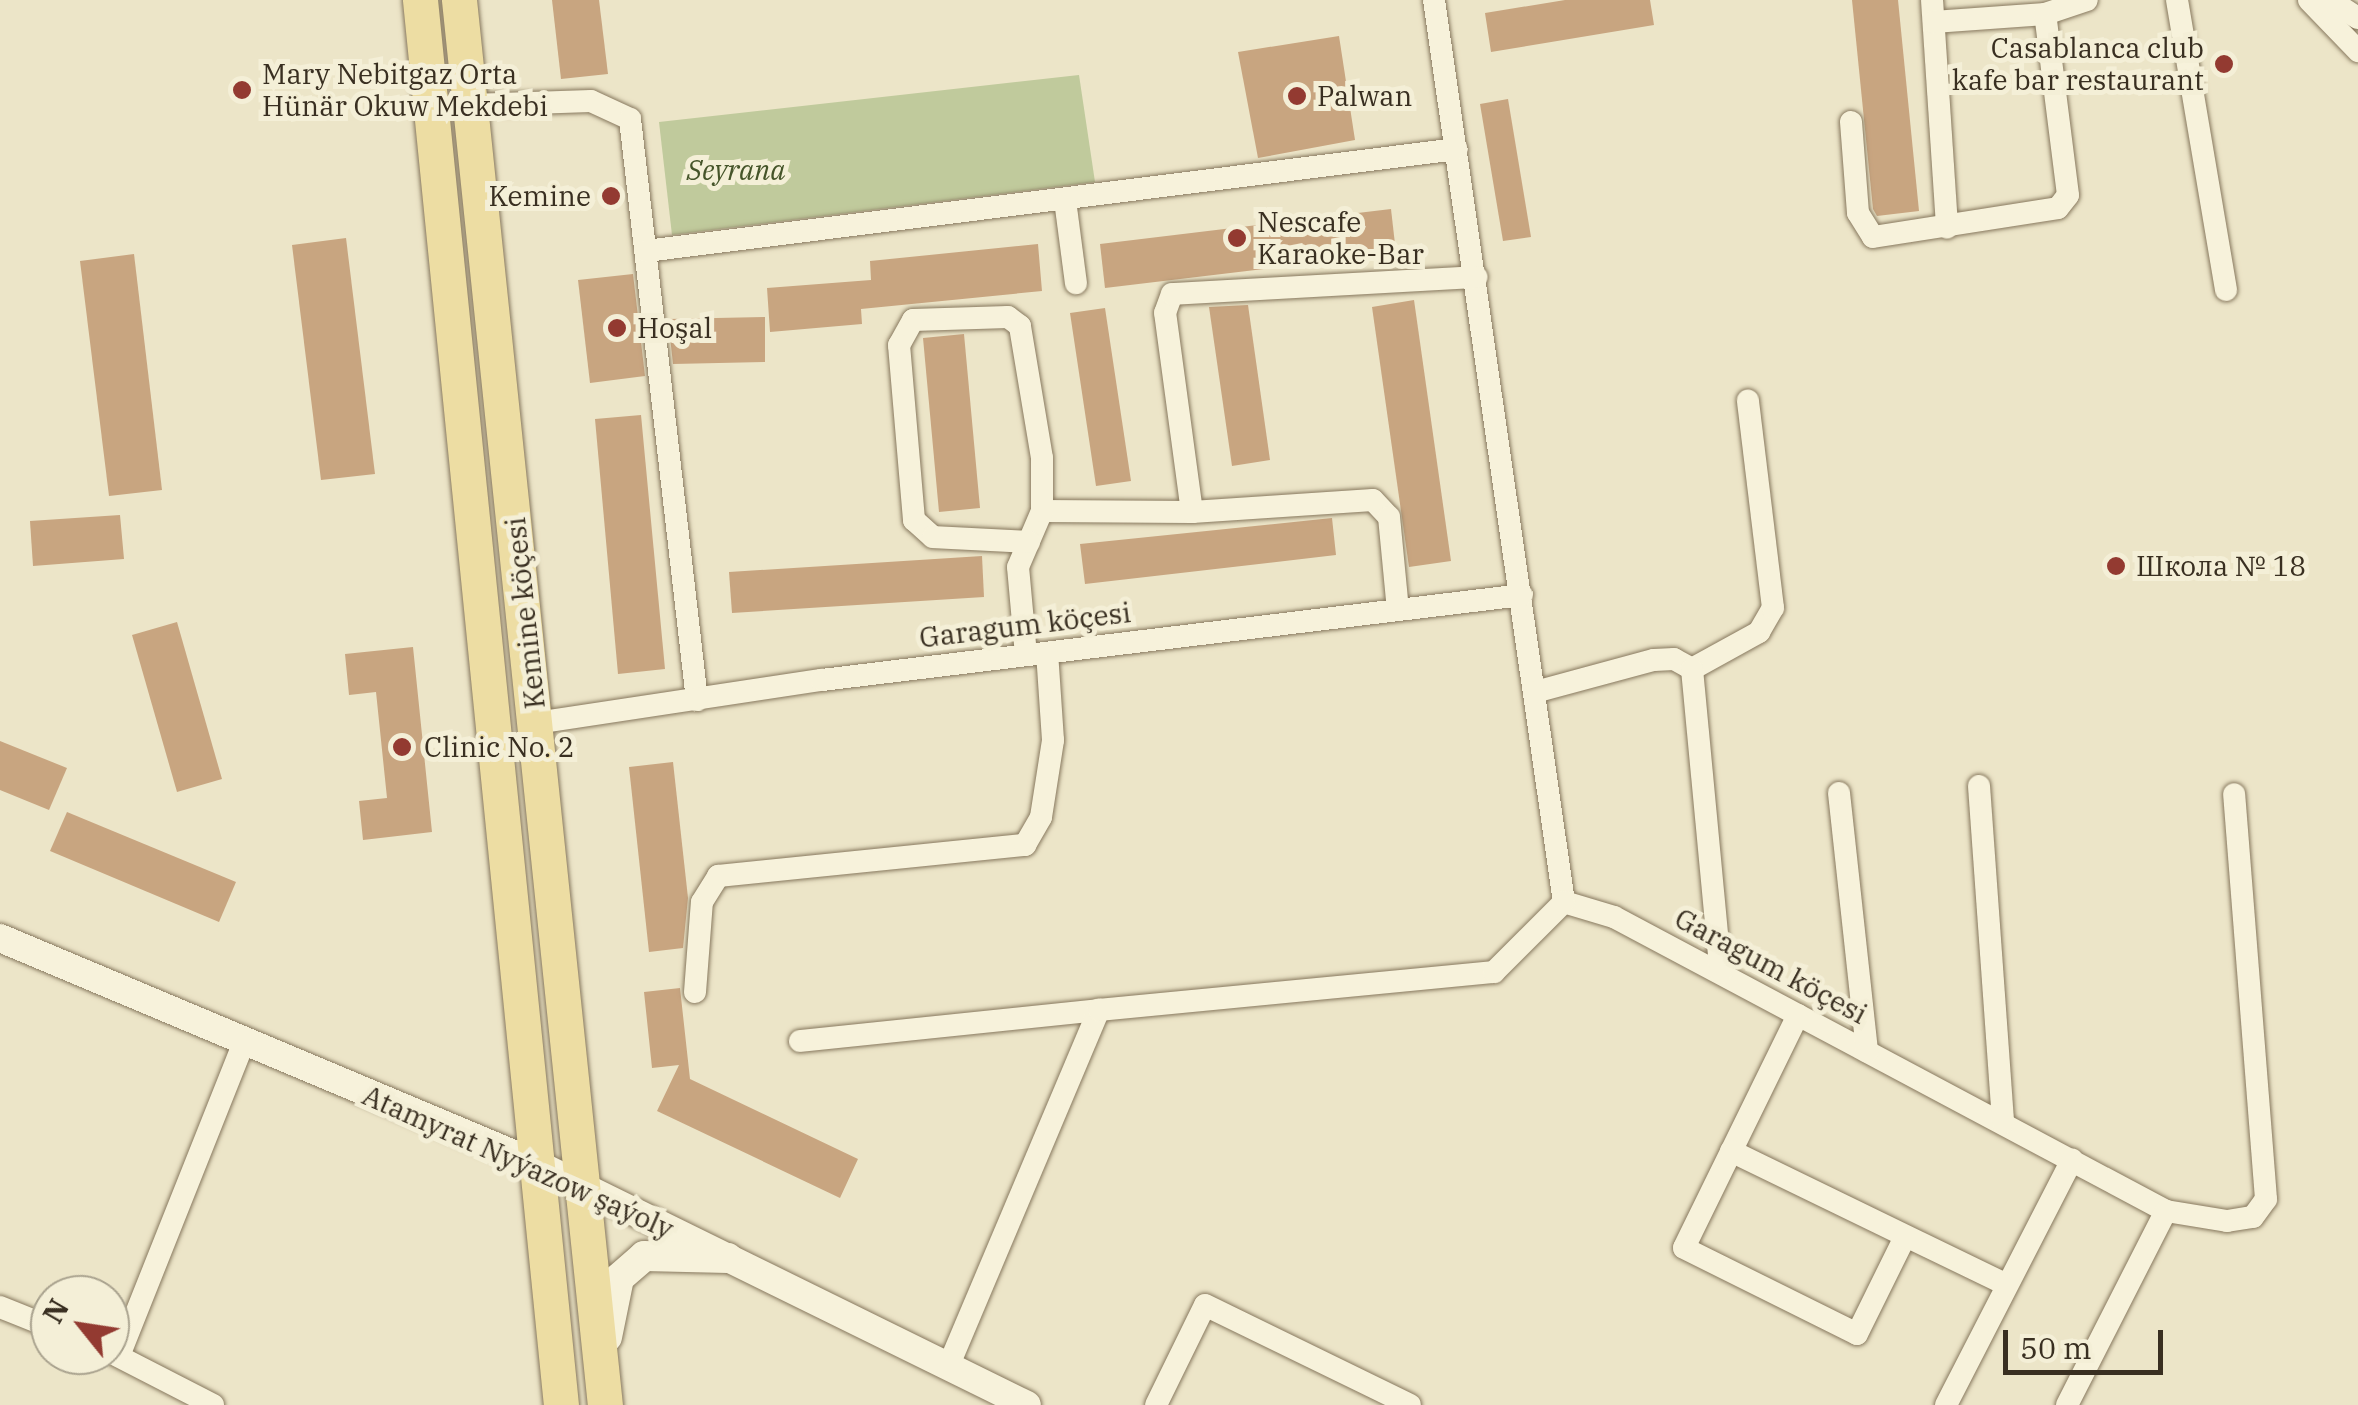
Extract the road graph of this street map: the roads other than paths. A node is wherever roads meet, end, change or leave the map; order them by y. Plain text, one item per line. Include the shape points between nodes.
1 (420, 0) edge
2 (459, 0) edge
3 (1434, 0) edge
4 (2087, 0) edge
5 (2178, 0) edge
6 (2309, 0) edge
7 (2330, 0) edge
8 (1933, 11) edge
9 (2045, 14) junction
10 (2358, 18) edge
11 (2358, 51) edge
12 (471, 104) junction
13 (1850, 122) dead end
14 (1457, 149) junction
15 (480, 189) junction
16 (440, 197) junction
17 (1065, 200) junction
18 (1947, 228) junction
19 (646, 250) junction
20 (1477, 277) junction
21 (1076, 283) dead end
22 (2226, 290) dead end
23 (1748, 401) dead end
24 (1042, 511) junction
25 (1192, 512) junction
26 (1028, 542) junction
27 (1522, 595) junction
28 (1398, 610) junction
29 (1037, 654) junction
30 (1692, 669) junction
31 (1535, 692) junction
32 (696, 700) junction
33 (536, 723) junction
34 (492, 728) junction
35 (1978, 786) dead end
36 (1838, 793) dead end
37 (2234, 794) dead end
38 (1564, 902) junction
39 (0, 938) edge
40 (1721, 973) junction
41 (695, 992) dead end
42 (1099, 1010) junction
43 (1798, 1015) junction
44 (800, 1041) dead end
45 (244, 1042) junction
46 (1867, 1051) junction
47 (2003, 1124) junction
48 (1732, 1151) junction
49 (2072, 1160) junction
50 (535, 1163) junction
51 (582, 1185) junction
52 (2166, 1211) junction
53 (1905, 1237) junction
54 (728, 1258) junction
55 (2005, 1284) junction
56 (0, 1306) edge
57 (130, 1316) edge
58 (30, 1319) edge
59 (130, 1362) edge
60 (948, 1367) junction
61 (604, 1390) edge
62 (995, 1398) edge
63 (213, 1405) edge
64 (561, 1405) edge
65 (1027, 1405) edge
66 (1156, 1405) edge
67 (1410, 1405) edge
68 (1946, 1405) edge
69 (2068, 1405) edge

1 - 16 main road, Kemine köçesi
2 - 12 main road, Kemine köçesi
3 - 14 street
4 - 9 street
5 - 22 street
6 - 11 street
7 - 10 street
8 - 9 street
8 - 18 street
9 - 18 street via 2066,204
12 - 15 main road, Kemine köçesi
12 - 19 street via 591,100 630,119
13 - 18 street via 1864,232 1890,237
14 - 17 street
14 - 20 street
15 - 16 main road
15 - 33 main road, Kemine köçesi
16 - 34 main road, Kemine köçesi
17 - 19 street
17 - 21 street
19 - 32 street
20 - 25 street via 1172,294 1165,313
20 - 27 street
23 - 30 street via 1773,608 1760,632
24 - 25 street
24 - 26 street
24 - 26 street via 1042,458 1020,326 1008,316 913,320 899,345 914,520 934,536
25 - 28 street via 1380,502 1392,534
26 - 29 street via 1018,568
27 - 28 street, Garagum köçesi
27 - 31 street
28 - 29 street, Garagum köçesi
29 - 32 street, Garagum köçesi
29 - 41 street via 1053,740 1042,817 1025,844 718,876 702,902
30 - 31 street via 1674,658 1654,660
30 - 40 street
31 - 38 street
32 - 33 street, Garagum köçesi
33 - 34 main road
33 - 51 main road, Kemine köçesi
34 - 50 main road, Kemine köçesi
35 - 47 street
36 - 46 street
37 - 52 street, Garagum köçesi via 2266,1200 2253,1218 2227,1221
38 - 40 street, Garagum köçesi via 1614,916
38 - 42 street via 1494,972
39 - 45 street, Atamyrat Nyýazow şaýoly
40 - 43 street, Garagum köçesi
42 - 44 street
42 - 60 street
43 - 46 street, Garagum köçesi
43 - 48 street
45 - 50 street, Atamyrat Nyýazow şaýoly
45 - 57 street
46 - 47 street, Garagum köçesi
47 - 49 street, Garagum köçesi
48 - 53 street
48 - 53 street via 1684,1248 1840,1326 1857,1334
49 - 52 street, Garagum köçesi
49 - 55 street
50 - 51 street, Atamyrat Nyýazow şaýoly
50 - 64 main road, Kemine köçesi
51 - 54 street, Atamyrat Nyýazow şaýoly
51 - 61 main road, Kemine köçesi
52 - 69 street
53 - 55 street
54 - 60 street, Atamyrat Nyýazow şaýoly
54 - 61 main road via 644,1256 619,1278
55 - 68 street
56 - 58 street
59 - 63 street
60 - 62 street, Atamyrat Nyýazow şaýoly
62 - 65 street, Atamyrat Nyýazow şaýoly
66 - 67 street via 1205,1305

